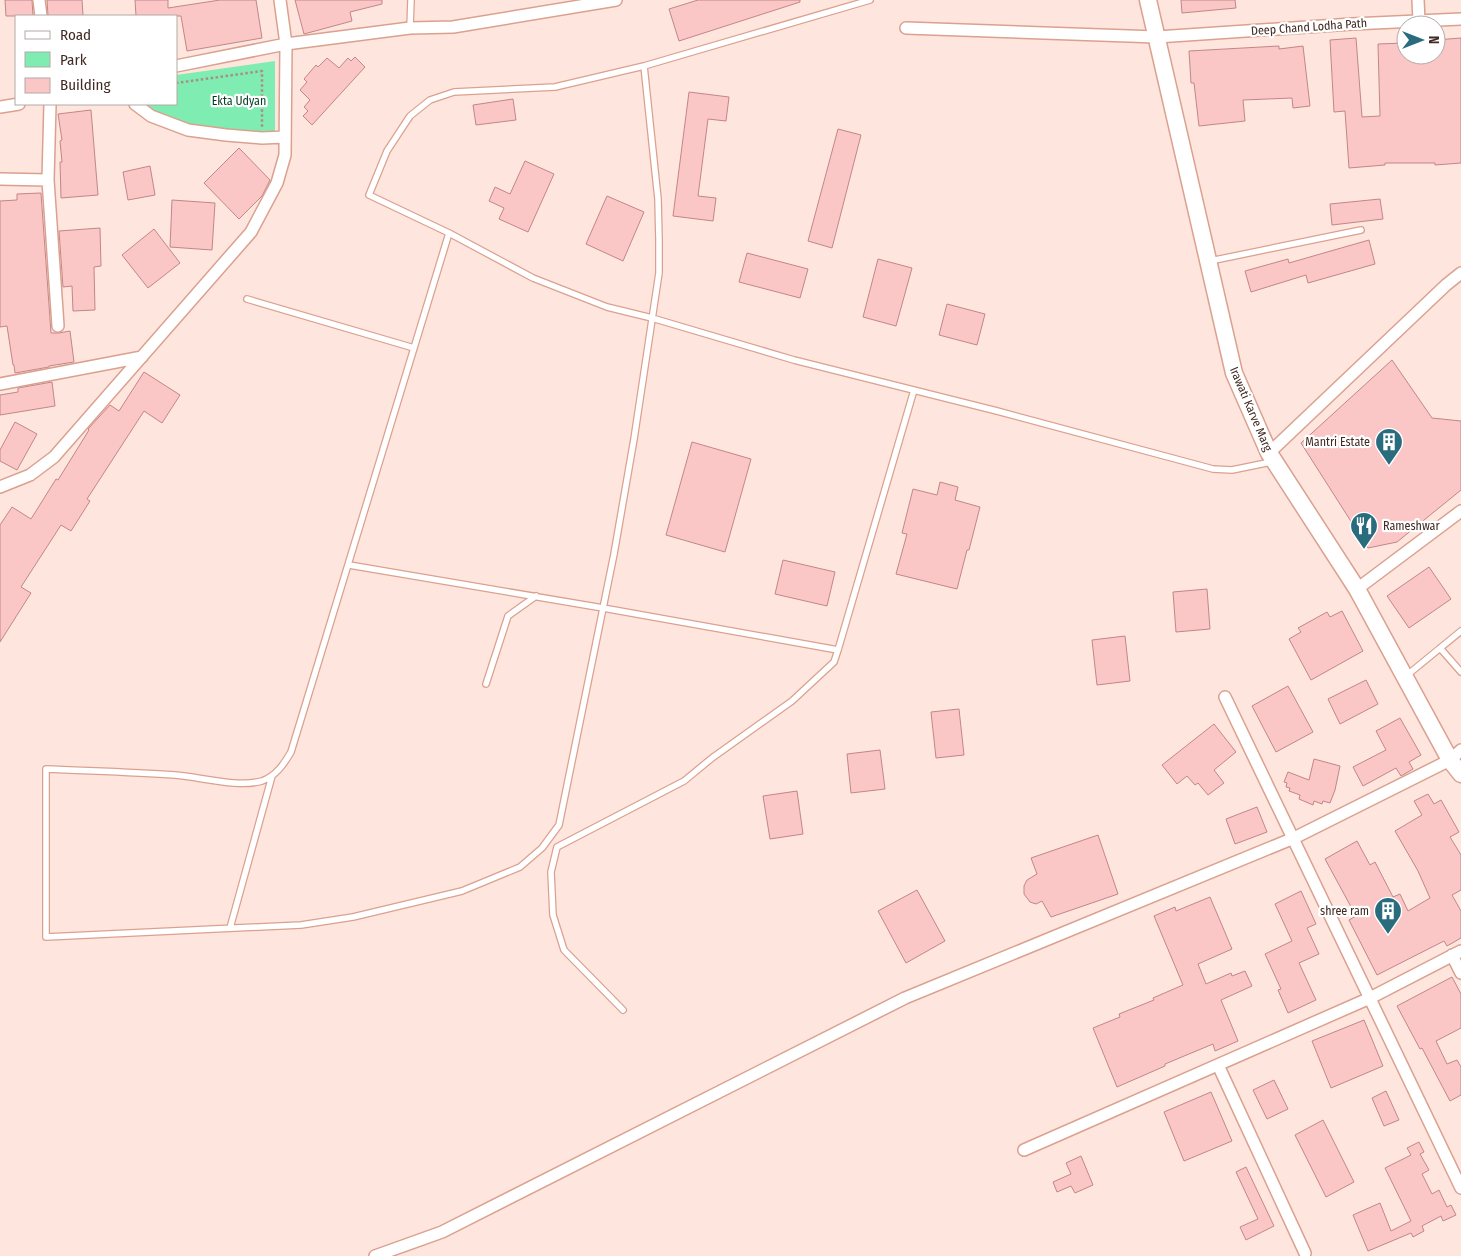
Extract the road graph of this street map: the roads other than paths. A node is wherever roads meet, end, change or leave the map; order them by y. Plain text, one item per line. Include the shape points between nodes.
1 (39, 0) edge
2 (280, 0) edge
3 (411, 0) edge
4 (616, 0) edge
5 (870, 0) edge
6 (1148, 0) edge
7 (1418, 0) edge
8 (41, 15) edge
9 (1419, 15) edge
10 (1461, 19) edge
11 (1446, 20) edge
12 (1396, 22) edge
13 (410, 28) junction
14 (906, 28) dead end
15 (1157, 37) junction
16 (286, 44) junction
17 (178, 66) edge
18 (644, 66) junction
19 (15, 105) edge
20 (50, 105) edge
21 (136, 105) edge
22 (0, 107) edge
23 (286, 138) junction
24 (0, 179) edge
25 (48, 180) junction
26 (1361, 230) dead end
27 (449, 233) junction
28 (1208, 261) junction
29 (1461, 273) edge
30 (247, 298) dead end
31 (652, 318) junction
32 (58, 326) dead end
33 (414, 348) junction
34 (142, 357) junction
35 (0, 384) edge
36 (914, 390) junction
37 (1272, 458) junction
38 (0, 488) edge
39 (1461, 511) edge
40 (349, 565) junction
41 (1357, 589) junction
42 (536, 596) junction
43 (603, 608) junction
44 (1461, 631) edge
45 (1440, 648) junction
46 (838, 650) junction
47 (1461, 672) edge
48 (1405, 677) junction
49 (486, 684) dead end
50 (1225, 697) dead end
51 (1455, 755) edge
52 (1461, 774) edge
53 (272, 776) junction
54 (1294, 838) junction
55 (230, 928) junction
56 (1457, 953) edge
57 (1461, 973) edge
58 (1370, 998) junction
59 (623, 1010) dead end
60 (1218, 1065) junction
61 (1024, 1150) dead end
62 (1461, 1188) edge
63 (1305, 1252) dead end
64 (375, 1256) edge

1 - 8 street
2 - 16 street
3 - 13 lane
4 - 13 street via 453,27
5 - 18 lane
6 - 15 main road, Irawati Karve Marg
7 - 9 street
10 - 11 street, Deep Chand Lodha Path
12 - 15 street, Deep Chand Lodha Path
13 - 16 street
14 - 15 street, Deep Chand Lodha Path
15 - 28 main road, Irawati Karve Marg
16 - 17 street
16 - 23 street
18 - 27 lane via 555,87 454,92 430,100 410,116 387,151 369,195
18 - 31 lane via 658,199 659,272
19 - 22 street
20 - 25 street
21 - 23 street via 150,116 188,130 226,136
23 - 34 street via 286,155 277,183 251,232
24 - 25 street
25 - 32 street
26 - 28 lane
27 - 31 lane via 533,278 607,307
27 - 33 lane
28 - 37 main road, Irawati Karve Marg via 1234,373
29 - 37 street
30 - 33 lane
31 - 36 lane via 794,360
31 - 43 lane via 633,448
33 - 40 lane
34 - 35 street
34 - 38 street via 54,457 30,475
36 - 37 lane via 1213,469 1232,470
36 - 46 lane
37 - 41 main road, Irawati Karve Marg
39 - 41 street
40 - 42 lane
40 - 53 lane via 291,752
41 - 48 main road, Irawati Karve Marg
42 - 43 lane
42 - 49 lane via 508,616
43 - 46 lane
43 - 55 lane via 559,825 542,848 520,867 462,891 353,917 301,925
44 - 45 lane
45 - 47 lane
45 - 48 lane
46 - 59 lane via 834,662 792,701 684,781 557,847 551,872 553,915 564,950
48 - 51 main road, Irawati Karve Marg
50 - 54 street
51 - 52 main road, Irawati Karve Marg
51 - 54 street
53 - 55 lane
53 - 55 lane via 262,781 241,783 46,769 46,938
54 - 58 street
54 - 64 street via 905,998 442,1232
56 - 57 street
56 - 58 street
58 - 60 street
58 - 62 street
60 - 61 street
60 - 63 street

